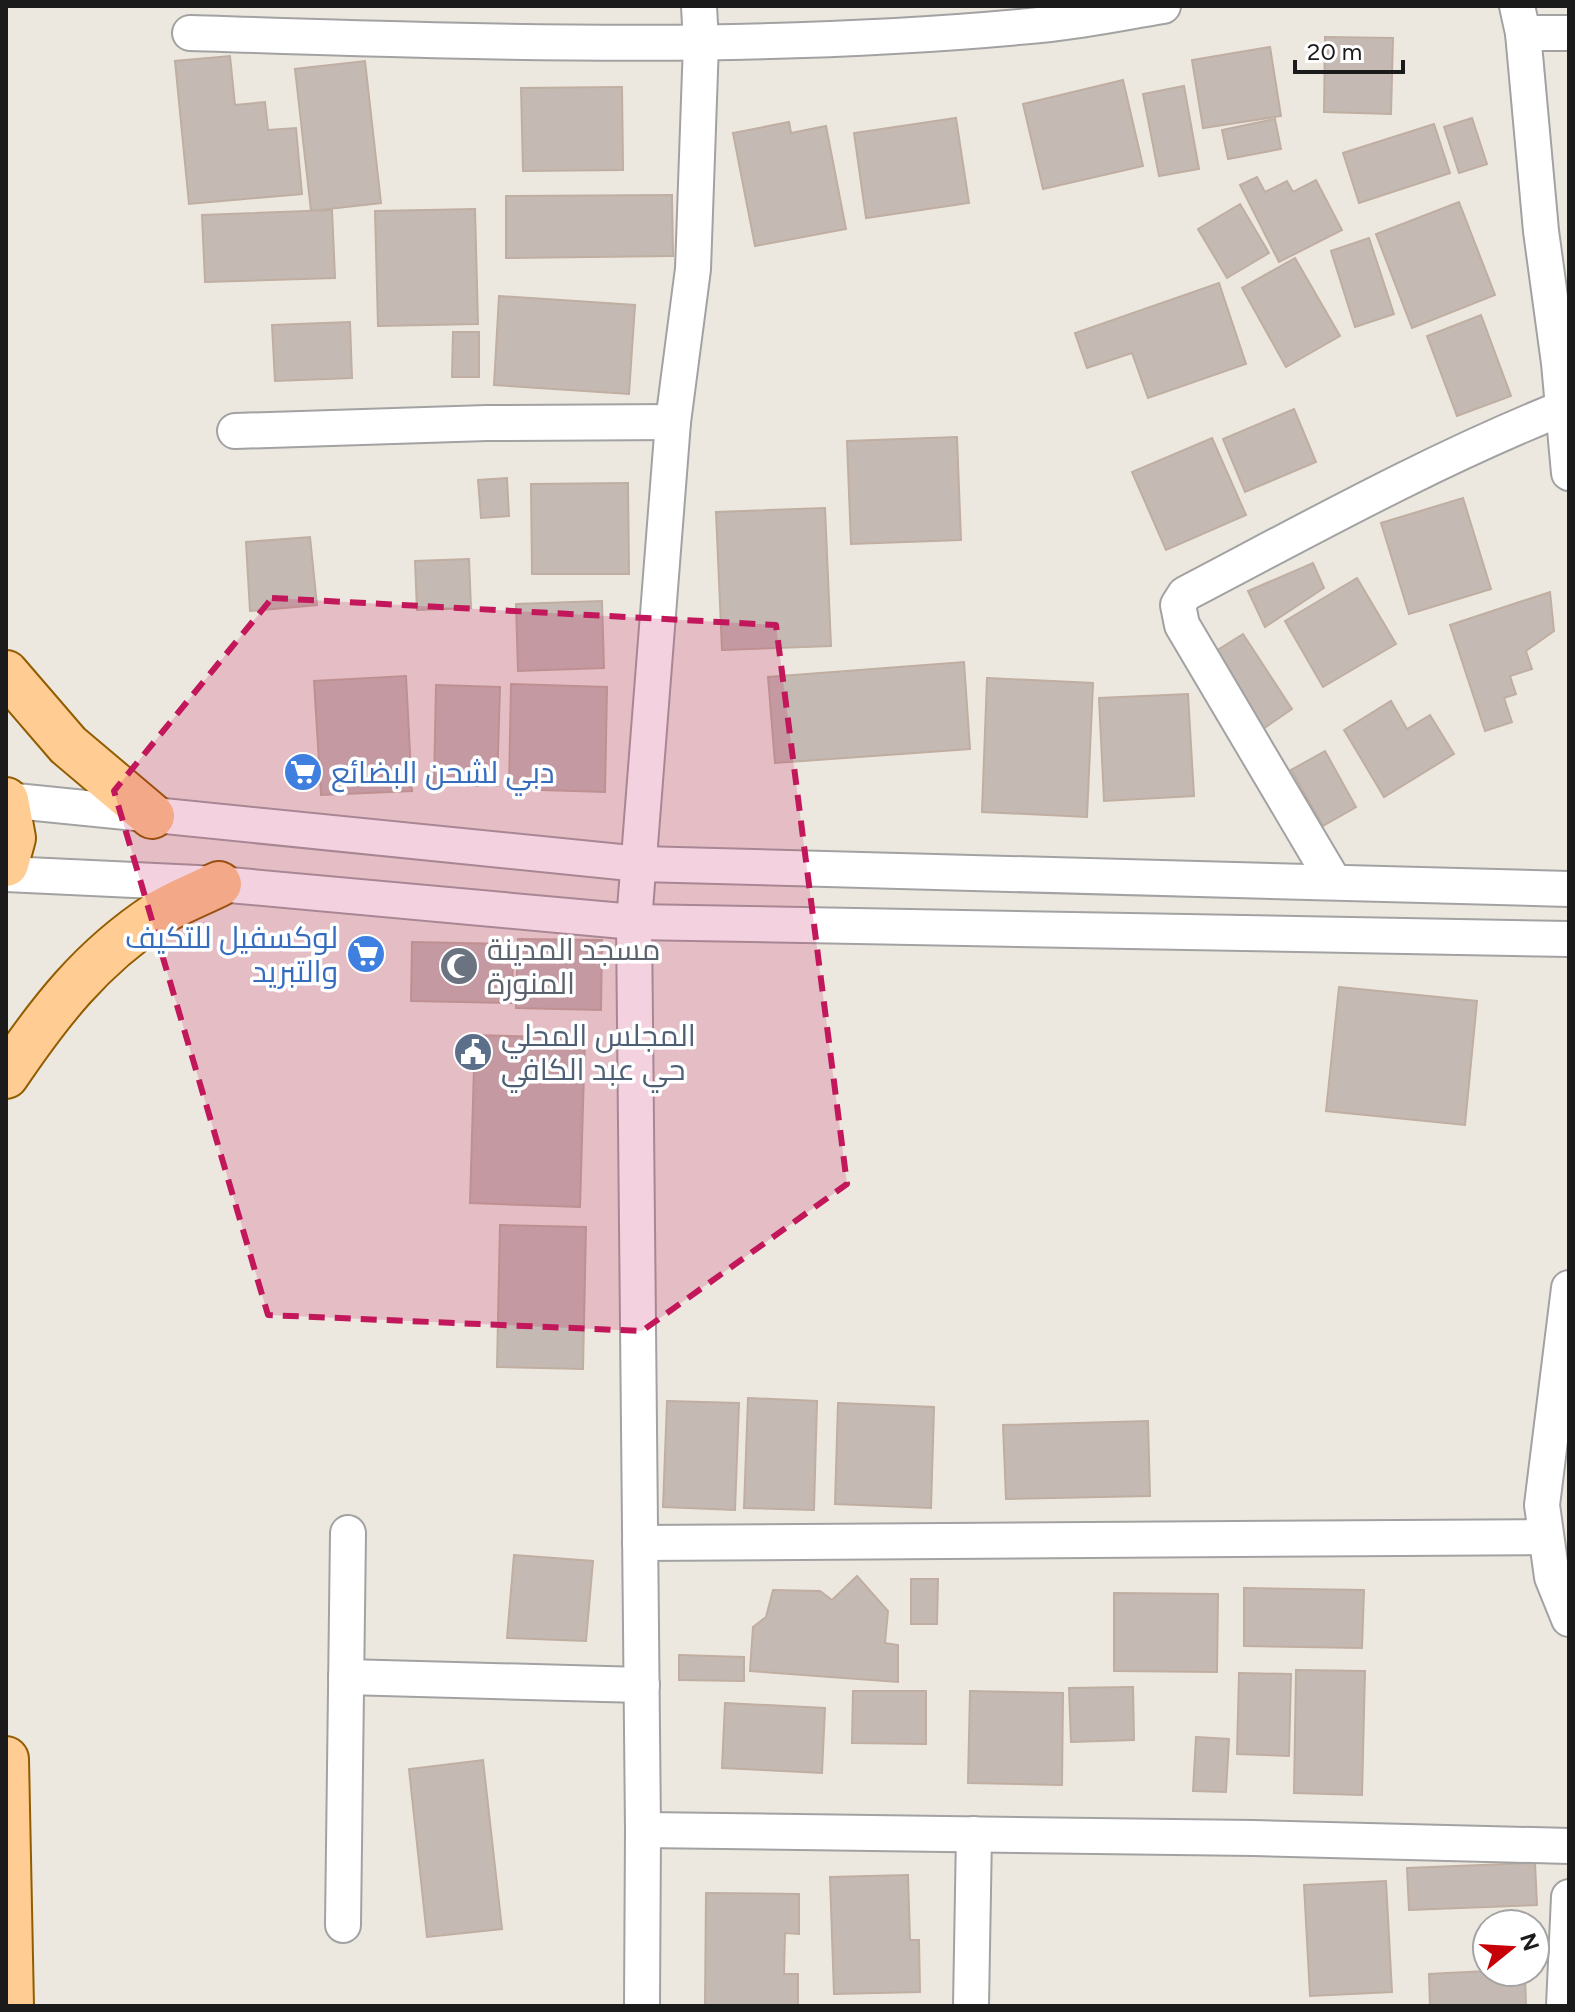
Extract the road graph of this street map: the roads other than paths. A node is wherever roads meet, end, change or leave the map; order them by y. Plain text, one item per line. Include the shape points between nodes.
1 (699, 6) edge
2 (1163, 6) edge
3 (1049, 15) edge
4 (1520, 20) edge
5 (190, 33) dead end
6 (1569, 33) edge
7 (701, 43) junction
8 (1564, 362) edge
9 (1563, 408) junction
10 (673, 422) junction
11 (235, 431) dead end
12 (1569, 473) edge
13 (6, 673) edge
14 (6, 800) edge
15 (152, 816) junction
16 (6, 864) edge
17 (640, 864) junction
18 (6, 874) edge
19 (1334, 882) junction
20 (219, 884) junction
21 (1569, 889) edge
22 (634, 922) junction
23 (1569, 939) edge
24 (6, 1076) edge
25 (1569, 1288) edge
26 (348, 1533) dead end
27 (1546, 1537) junction
28 (640, 1543) junction
29 (1569, 1619) edge
30 (346, 1677) junction
31 (642, 1685) junction
32 (6, 1759) edge
33 (643, 1830) junction
34 (974, 1834) junction
35 (1569, 1846) edge
36 (1569, 1897) edge
37 (343, 1925) dead end
38 (11, 2006) edge
39 (642, 2006) edge
40 (971, 2006) edge
41 (1564, 2006) edge

1 - 7 street
2 - 3 street
3 - 7 street via 866,37
4 - 6 street
4 - 8 street via 1541,231
5 - 7 street
7 - 10 street via 693,269
8 - 9 street
9 - 12 street
9 - 19 street via 1359,504 1185,594 1178,605 1182,625
10 - 11 street
10 - 17 street
13 - 15 main road via 68,745
14 - 15 street
14 - 16 main road via 13,838
15 - 17 street
17 - 19 street
17 - 22 street
18 - 20 street
19 - 21 street
20 - 22 street
20 - 24 main road via 160,913 92,967 47,1016
22 - 23 street
22 - 28 street
25 - 27 street via 1542,1505
26 - 30 street
27 - 28 street
27 - 29 street via 1552,1577
28 - 31 street
30 - 31 street
30 - 37 street
31 - 33 street
32 - 38 main road
33 - 34 street
33 - 39 street
34 - 35 street
34 - 40 street
36 - 41 street

